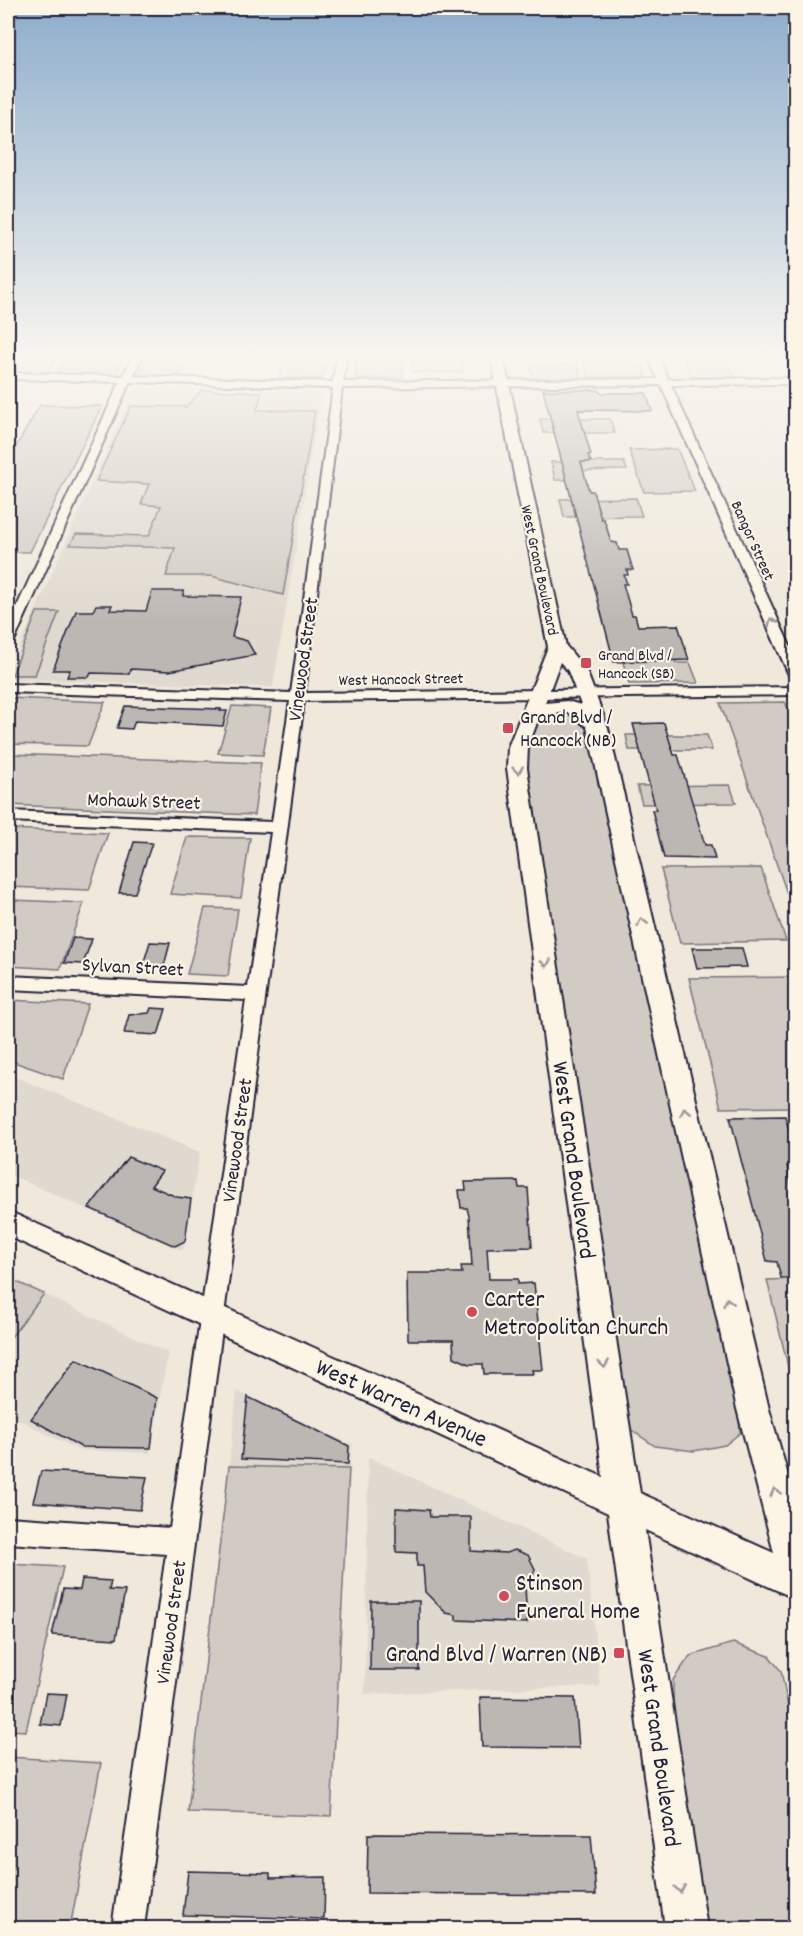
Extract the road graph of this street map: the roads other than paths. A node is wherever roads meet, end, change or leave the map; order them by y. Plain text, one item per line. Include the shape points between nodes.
1 (98, 442) edge
2 (331, 442) edge
3 (515, 442) edge
4 (692, 442) edge
5 (8, 639) edge
6 (557, 647) junction
7 (795, 675) edge
8 (8, 688) edge
9 (795, 691) edge
10 (586, 694) junction
11 (296, 697) junction
12 (534, 706) junction
13 (598, 728) junction
14 (8, 816) edge
15 (279, 827) junction
16 (8, 982) edge
17 (256, 994) junction
18 (8, 1223) edge
19 (212, 1316) junction
20 (624, 1503) junction
21 (8, 1530) edge
22 (181, 1542) junction
23 (795, 1568) edge
24 (795, 1581) edge
25 (128, 1929) edge
26 (686, 1929) edge

1 - 5 street
2 - 11 street, Vinewood Street
3 - 6 main road, West Grand Boulevard
7 -> 4 street, Bangor Street
6 - 10 main road, West Grand Boulevard via 577,670
6 - 12 main road, West Grand Boulevard
8 - 11 street, West Hancock Street
9 - 10 street, West Hancock Street
10 - 12 street, West Hancock Street
10 - 13 main road, West Grand Boulevard
11 - 12 street, West Hancock Street
11 - 15 street, Vinewood Street
12 - 13 main road via 573,707 584,711
12 -> 20 main road, West Grand Boulevard via 518,747 517,768
23 -> 13 main road, West Grand Boulevard via 753,1409
14 - 15 street, Mohawk Street
15 - 17 street, Vinewood Street
16 - 17 street, Sylvan Street
17 - 19 street, Vinewood Street
18 - 19 main road, West Warren Avenue
19 - 20 main road, West Warren Avenue
19 - 22 street, Vinewood Street
20 - 24 main road, West Warren Avenue
20 -> 26 main road, West Grand Boulevard
21 - 22 street
22 - 25 street, Vinewood Street

